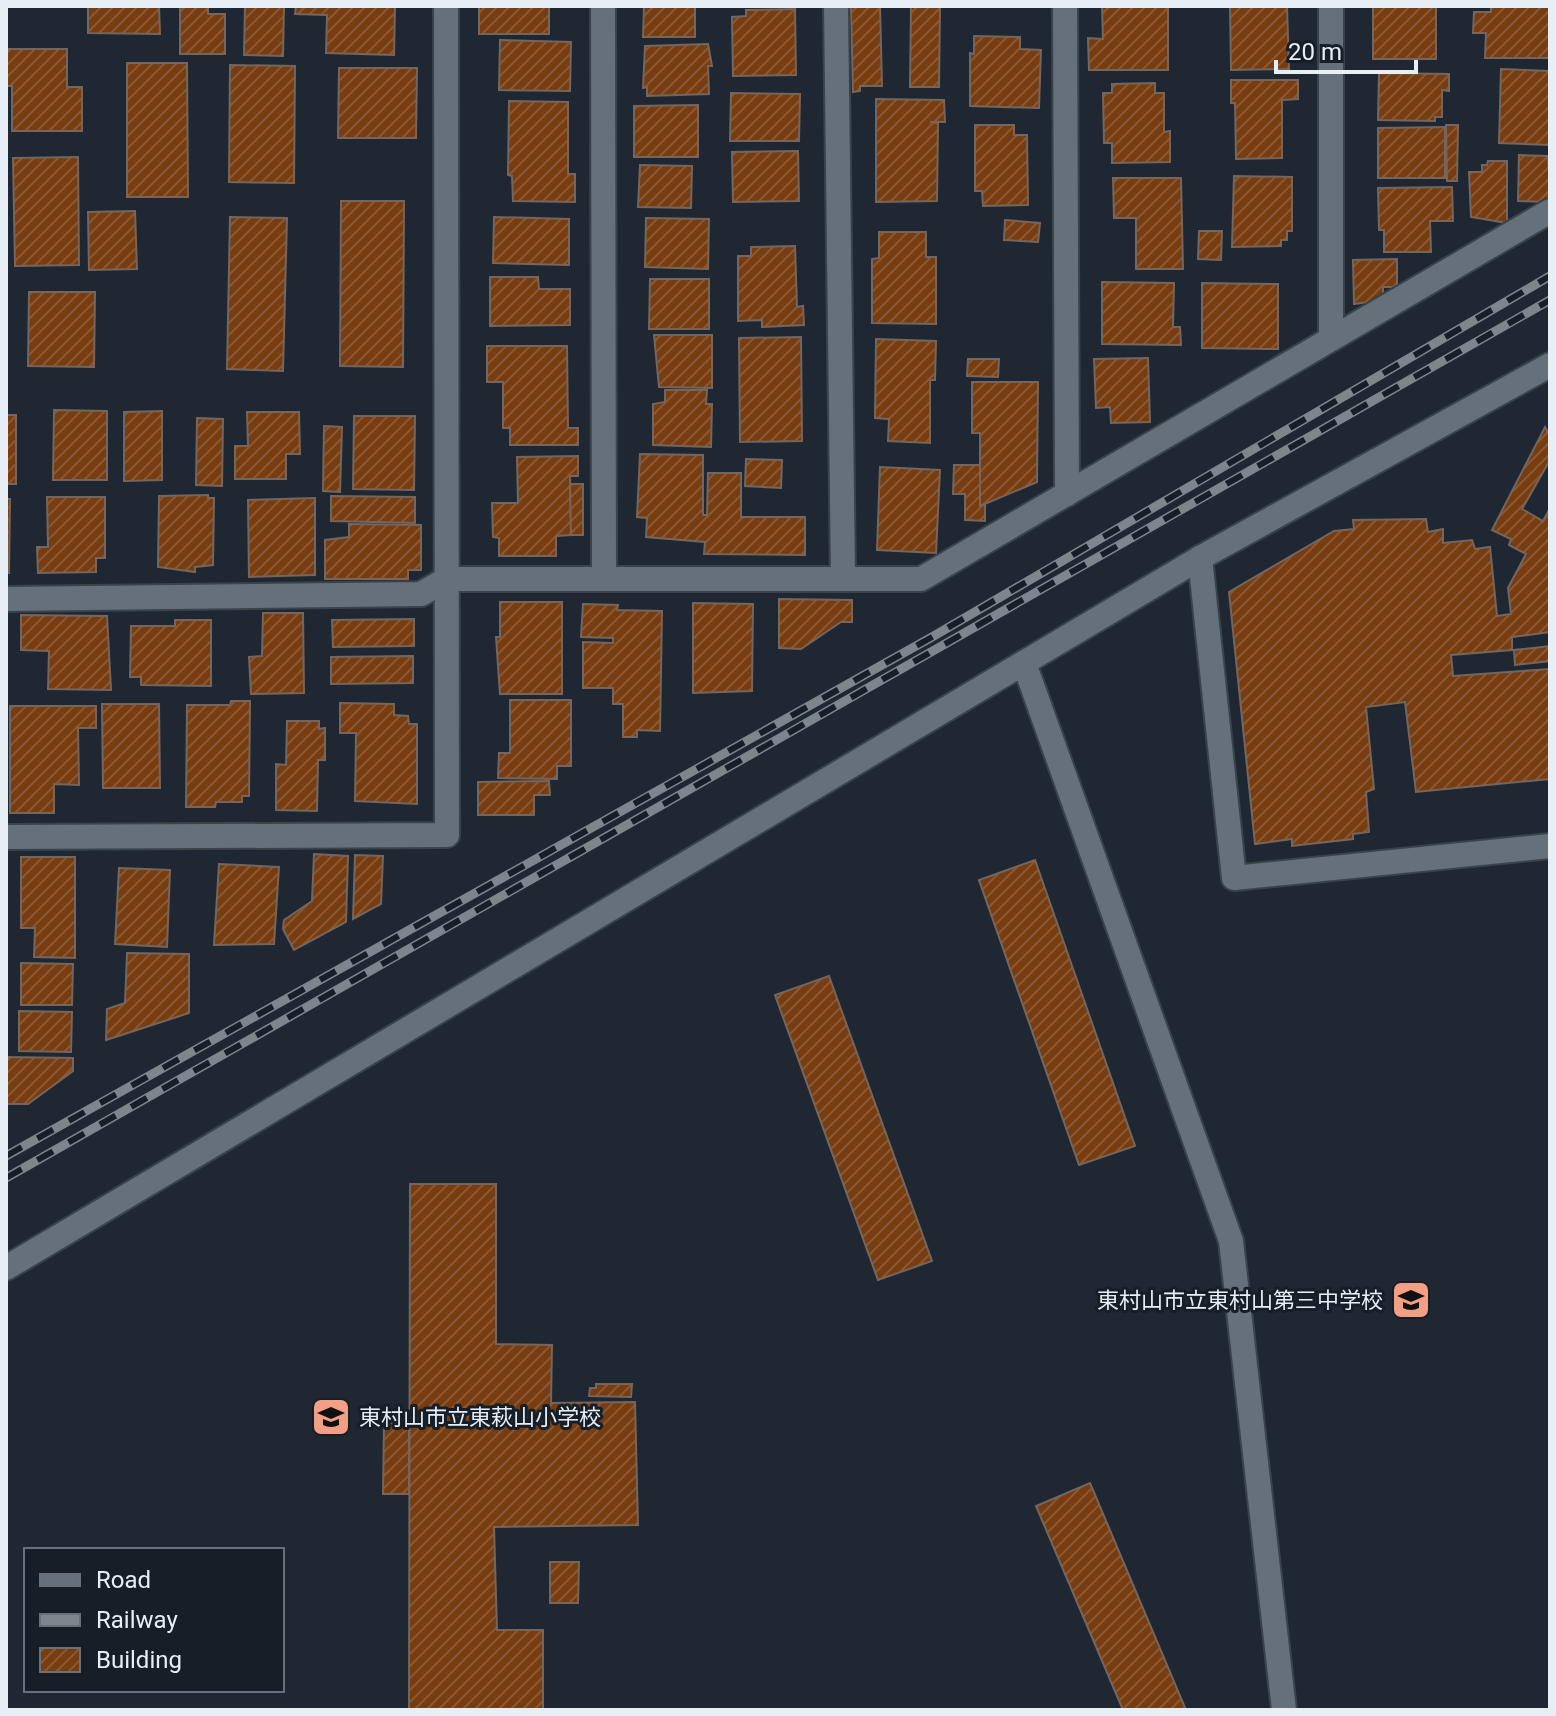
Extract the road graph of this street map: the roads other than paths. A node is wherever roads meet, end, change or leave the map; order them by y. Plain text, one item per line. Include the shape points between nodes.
1 (446, 6) edge
2 (603, 6) edge
3 (836, 6) edge
4 (1065, 6) edge
5 (1331, 6) edge
6 (1550, 211) edge
7 (1331, 336) junction
8 (1550, 365) edge
9 (1067, 494) junction
10 (1200, 558) junction
11 (447, 579) junction
12 (604, 579) junction
13 (843, 579) junction
14 (6, 599) edge
15 (1024, 663) junction
16 (6, 837) edge
17 (1550, 846) edge
18 (6, 1268) edge
19 (1284, 1710) edge

1 - 11 street
2 - 12 street
3 - 13 street
4 - 9 street
5 - 7 street
6 - 7 street
7 - 9 street
8 - 10 street
9 - 13 street via 921,579
10 - 15 street
10 - 17 street via 1234,878
11 - 12 street
11 - 14 street via 421,594
11 - 16 street via 447,835
12 - 13 street
15 - 18 street
15 - 19 street via 1231,1241

